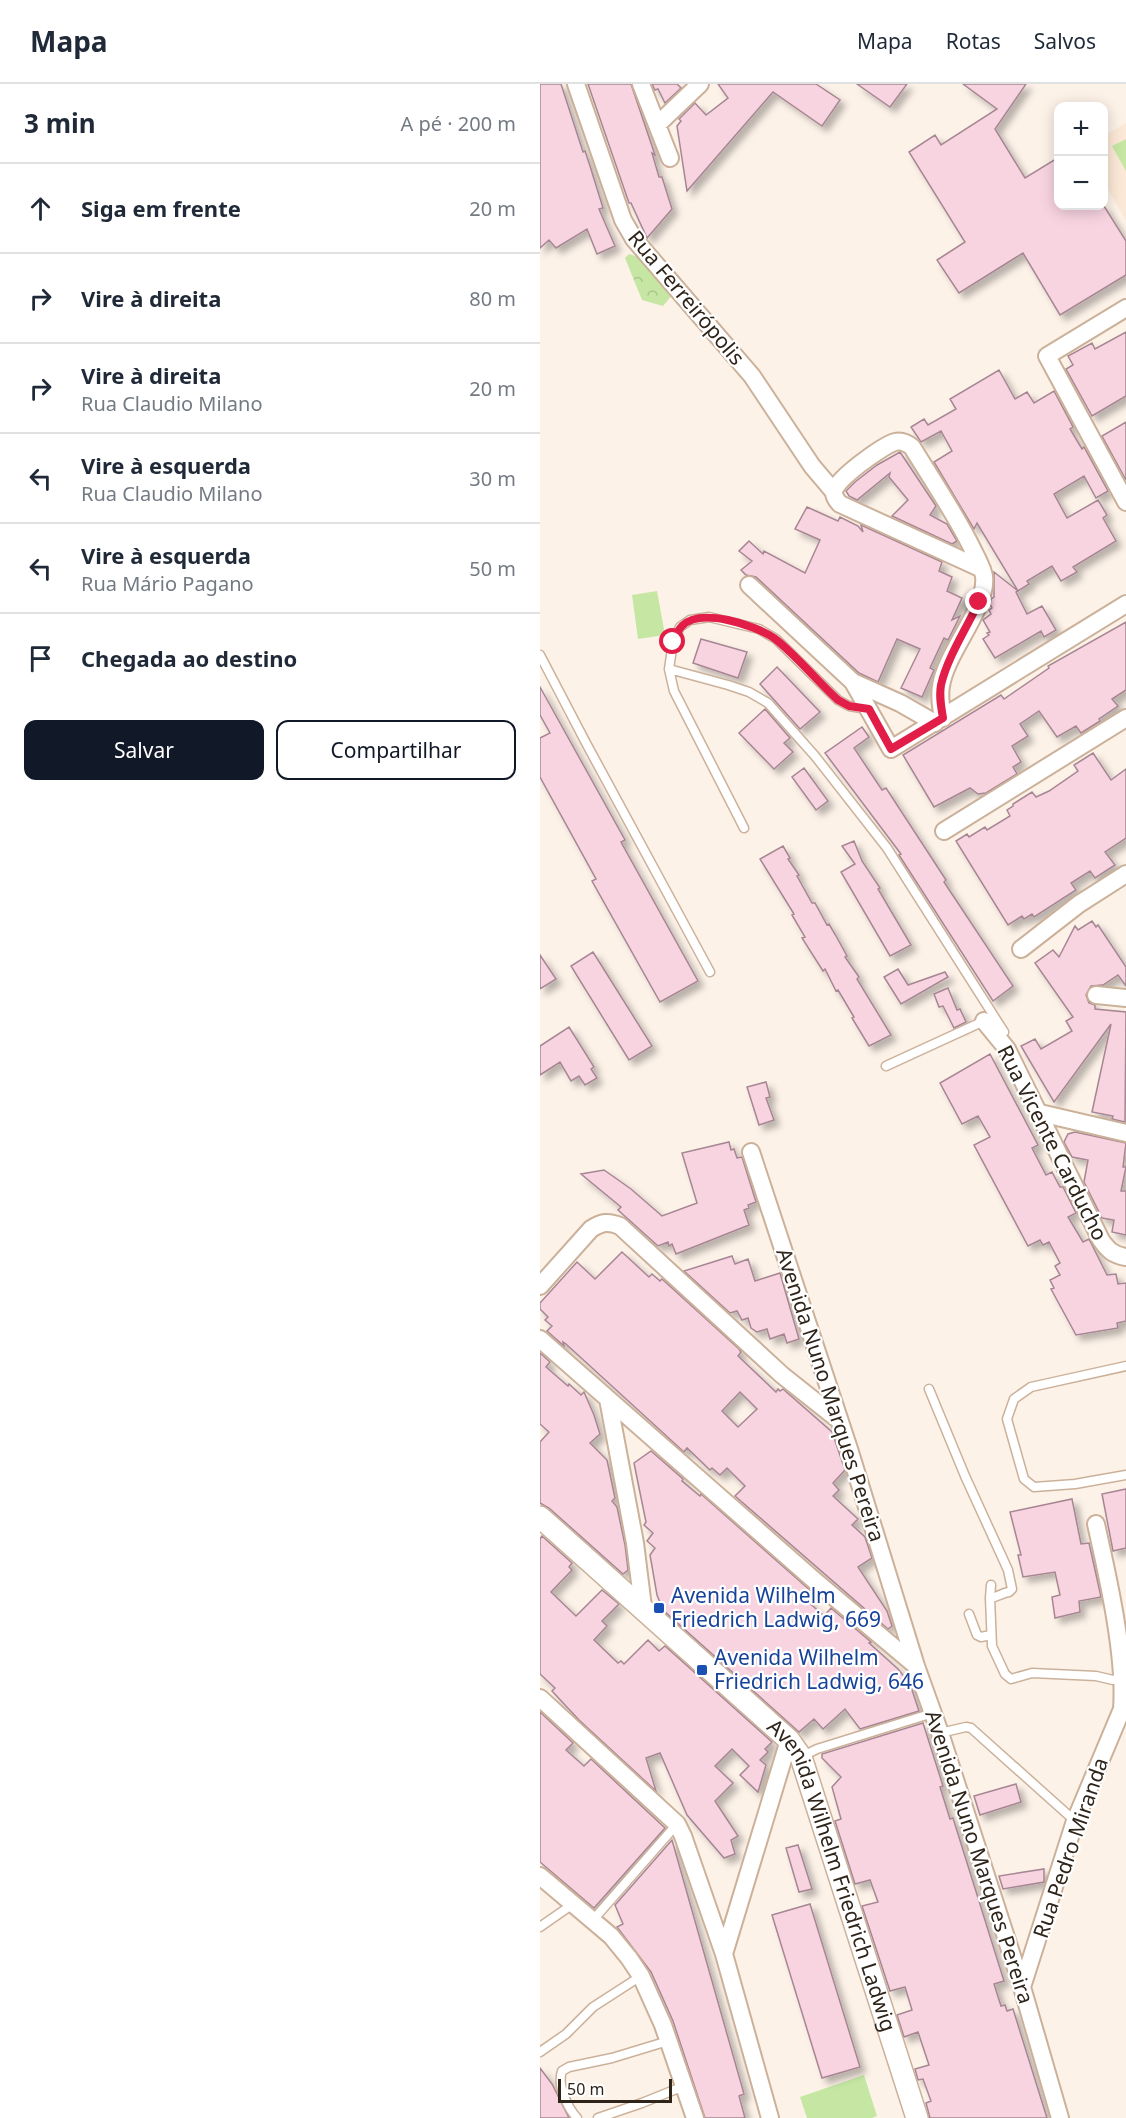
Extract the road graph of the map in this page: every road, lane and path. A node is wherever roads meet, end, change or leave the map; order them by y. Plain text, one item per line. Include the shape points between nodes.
1 (576, 84) edge
2 (641, 84) edge
3 (700, 84) edge
4 (657, 125) junction
5 (670, 158) dead end
6 (1126, 308) edge
7 (834, 494) junction
8 (1126, 502) edge
9 (982, 569) junction
10 (749, 585) dead end
11 (1126, 604) edge
12 (540, 655) edge
13 (669, 669) junction
14 (853, 682) junction
15 (869, 709) junction
16 (1126, 718) edge
17 (939, 720) junction
18 (744, 828) dead end
19 (944, 831) dead end
20 (1126, 874) edge
21 (1021, 949) dead end
22 (710, 972) dead end
23 (1096, 995) dead end
24 (1126, 998) edge
25 (984, 1021) joint
26 (1004, 1032) dead end
27 (886, 1066) dead end
28 (1040, 1113) junction
29 (1126, 1133) edge
30 (751, 1152) dead end
31 (1126, 1257) edge
32 (540, 1286) edge
33 (540, 1339) edge
34 (1126, 1366) edge
35 (929, 1389) dead end
36 (608, 1399) junction
37 (841, 1421) junction
38 (1126, 1474) edge
39 (540, 1517) edge
40 (1096, 1524) dead end
41 (991, 1585) dead end
42 (990, 1598) junction
43 (643, 1608) junction
44 (969, 1614) dead end
45 (991, 1635) junction
46 (916, 1666) junction
47 (1126, 1677) edge
48 (540, 1698) edge
49 (1124, 1709) edge
50 (933, 1713) junction
51 (940, 1733) junction
52 (795, 1749) junction
53 (1075, 1821) junction
54 (677, 1824) junction
55 (540, 1876) edge
56 (574, 1904) junction
57 (593, 1920) junction
58 (540, 1927) edge
59 (724, 1954) junction
60 (641, 1976) junction
61 (1022, 1987) junction
62 (668, 2042) junction
63 (540, 2052) edge
64 (684, 2086) junction
65 (577, 2118) edge
66 (598, 2118) edge
67 (695, 2118) edge
68 (770, 2118) edge
69 (917, 2118) edge
70 (1060, 2118) edge

1 - 7 street, Rua Ferreirópolis via 623,220 634,239 752,376
2 - 4 street
3 - 4 street
4 - 5 street
6 - 8 street via 1047,356
7 - 9 street, Rua Ferreirópolis via 840,504
7 - 9 street via 843,478 887,445 906,442
9 - 17 street via 979,602 941,684
10 - 14 street
11 - 17 street
12 - 22 lane
13 - 15 lane via 680,627 690,620 709,617 759,629 776,639 838,700
13 - 18 lane via 674,691
13 - 26 lane via 749,692 768,703 887,848
14 - 15 street
14 - 17 street
15 - 17 street via 891,749
16 - 19 street
20 - 21 street
23 - 24 street
25 - 27 lane
25 - 28 street, Rua Vicente Carducho via 1007,1049
28 - 29 street
28 - 31 street, Rua Vicente Carducho via 1101,1240 1109,1251
30 - 37 street, Avenida Nuno Marques Pereira
32 - 37 street via 591,1229 609,1222 620,1226 782,1375
33 - 36 street
34 - 38 lane via 1031,1387 1014,1399 1007,1419 1024,1479 1034,1487
35 - 42 lane via 1011,1582 1011,1591
36 - 43 street
36 - 46 street
37 - 46 street, Avenida Nuno Marques Pereira
39 - 43 street, Avenida Wilhelm Friedrich Ladwig
40 - 47 street, Rua Pedro Miranda
41 - 42 lane
42 - 45 lane
43 - 52 street, Avenida Wilhelm Friedrich Ladwig
44 - 45 lane via 977,1635
45 - 47 lane via 992,1646 1011,1679 1032,1673 1113,1680
46 - 50 street, Avenida Nuno Marques Pereira
47 - 49 street, Rua Pedro Miranda
48 - 54 street
49 - 53 street, Rua Pedro Miranda
50 - 51 street, Avenida Nuno Marques Pereira
50 - 52 lane via 817,1749
51 - 53 lane via 971,1728
51 - 61 street, Avenida Nuno Marques Pereira
52 - 59 street
52 - 69 street, Avenida Wilhelm Friedrich Ladwig
53 - 61 street, Rua Pedro Miranda
54 - 57 lane
54 - 59 street
55 - 56 street
56 - 57 street
56 - 58 lane
57 - 60 street via 618,1944
59 - 68 street
60 - 62 street
60 - 63 lane via 593,2007 566,2034
61 - 70 street, Avenida Nuno Marques Pereira
62 - 64 street
62 - 65 lane via 569,2067 560,2074 566,2103
64 - 66 lane
64 - 67 street

